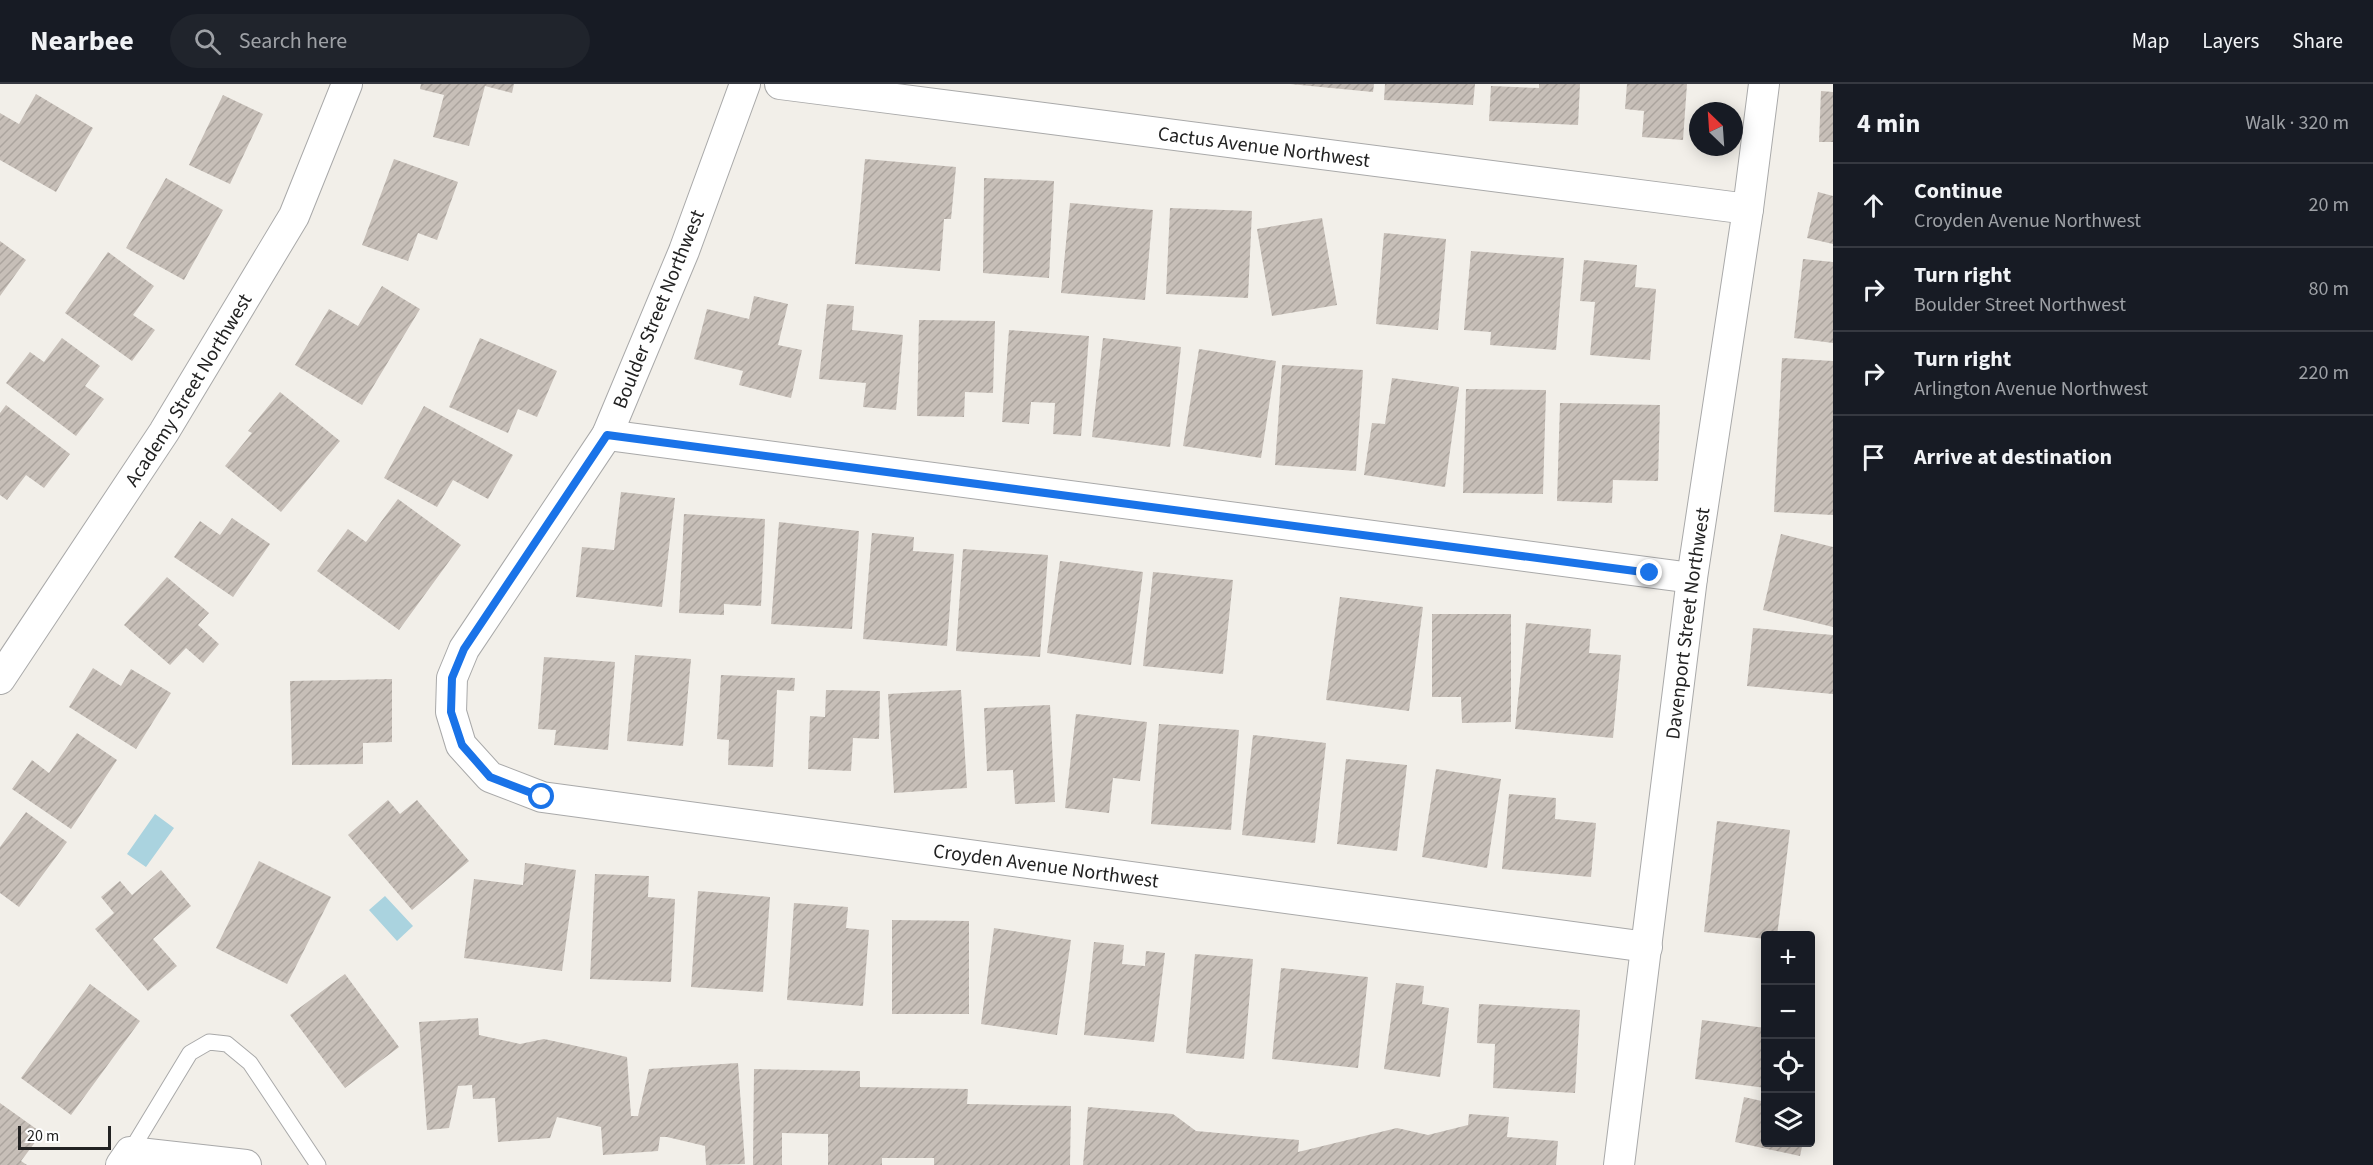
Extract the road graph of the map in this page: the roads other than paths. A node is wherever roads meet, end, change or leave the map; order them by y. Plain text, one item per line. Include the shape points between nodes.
1 (347, 84) edge
2 (745, 84) edge
3 (780, 84) edge
4 (1764, 84) edge
5 (1748, 209) junction
6 (607, 435) junction
7 (1692, 578) junction
8 (0, 679) edge
9 (462, 745) joint
10 (1647, 948) junction
11 (125, 1159) edge
12 (246, 1165) edge
13 (318, 1165) edge
14 (1619, 1165) edge

1 - 8 street, Academy Street Northwest via 294,216 165,432
2 - 6 street, Boulder Street Northwest via 684,251
3 - 5 street, Cactus Avenue Northwest
4 - 5 street, Davenport Street Northwest
5 - 7 street, Davenport Street Northwest
6 - 7 street
6 - 9 street, Boulder Street Northwest via 464,649 452,678 451,712
7 - 10 street, Davenport Street Northwest
9 - 10 street, Croyden Avenue Northwest via 490,777 542,797
10 - 14 street, Davenport Street Northwest
11 - 12 street
11 - 13 lane via 190,1053 209,1042 227,1044 250,1063

